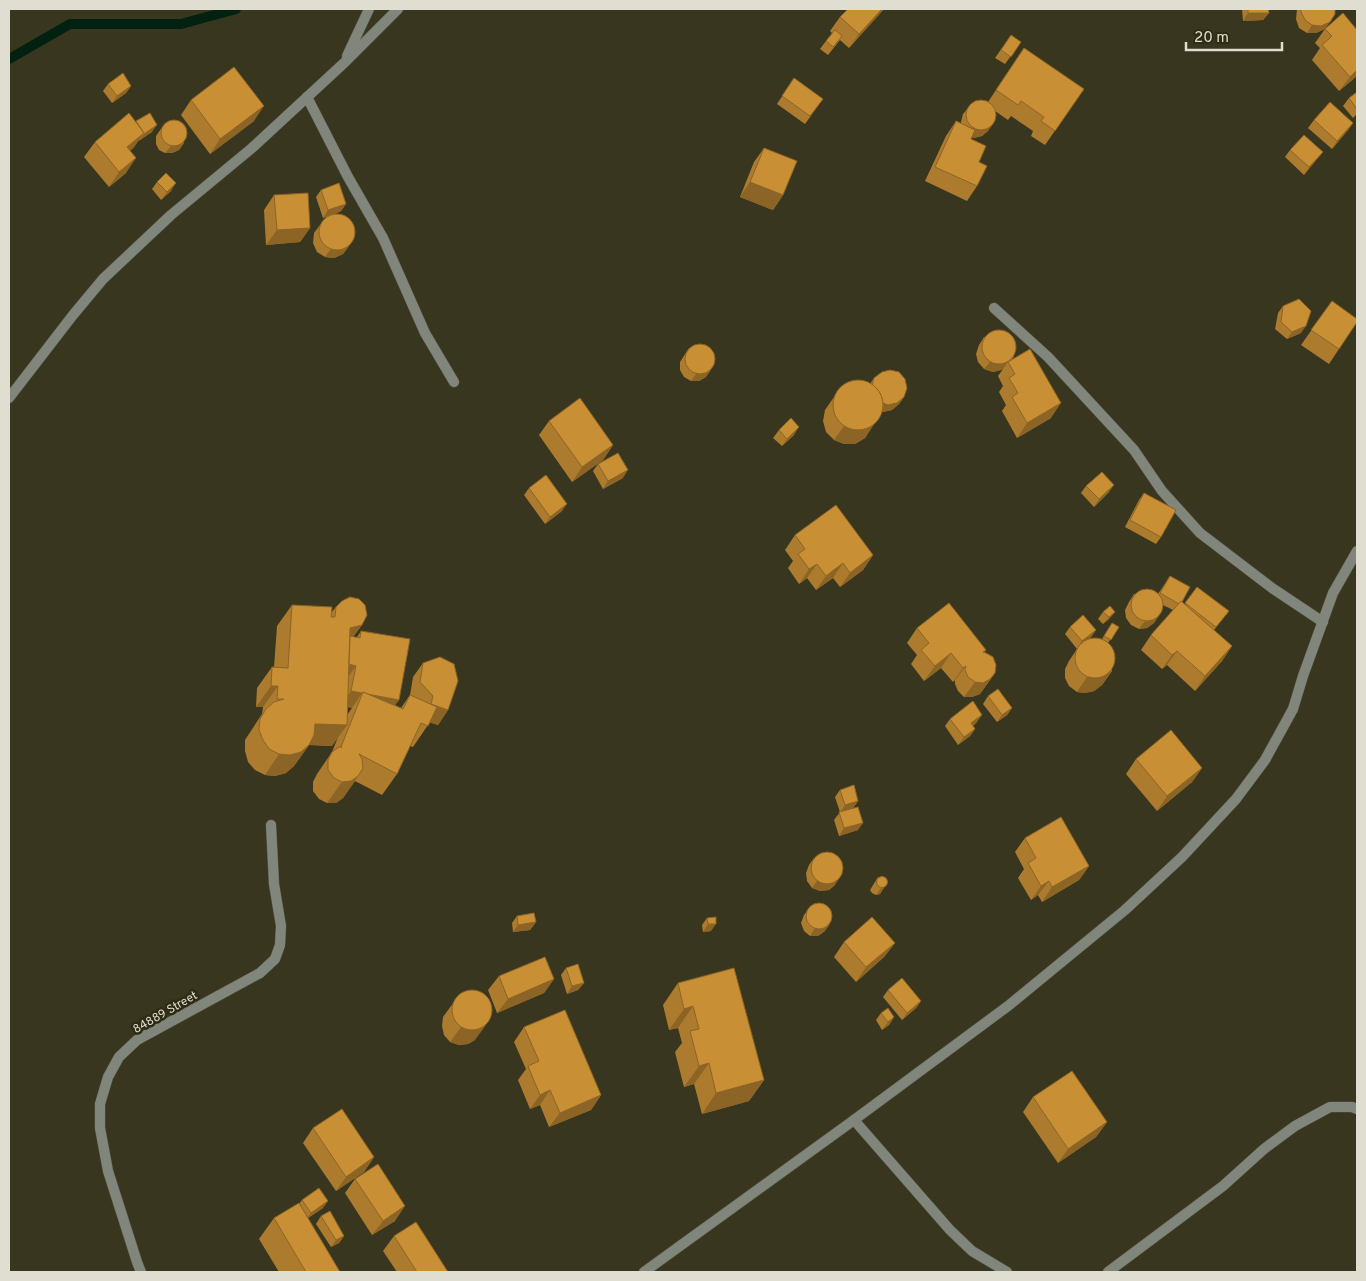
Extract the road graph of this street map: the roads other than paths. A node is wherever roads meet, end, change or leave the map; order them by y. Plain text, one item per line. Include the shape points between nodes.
1 (369, 9) edge
2 (398, 9) edge
3 (344, 63) junction
4 (307, 97) junction
5 (994, 308) dead end
6 (454, 382) dead end
7 (9, 398) edge
8 (1357, 551) edge
9 (1323, 622) junction
10 (271, 825) dead end
11 (1357, 1109) edge
12 (854, 1120) junction
13 (141, 1272) edge
14 (644, 1272) edge
15 (1006, 1272) edge
16 (1108, 1272) edge

1 - 3 street
2 - 3 street
3 - 4 street
4 - 6 street via 383,238 425,333
4 - 7 street via 103,278
5 - 9 street via 1048,357 1128,443 1162,491 1200,533
8 - 9 street via 1333,593
9 - 12 street via 1293,709 1265,760 1236,800 1189,850 1125,910 1008,1006
10 - 13 street, 84889 Street via 274,884 281,926 275,959 260,973 137,1040 119,1057 108,1077 100,1104 100,1128 108,1171
11 - 16 street via 1330,1107 1295,1126 1223,1186
12 - 14 street
12 - 15 street via 950,1230 972,1251

